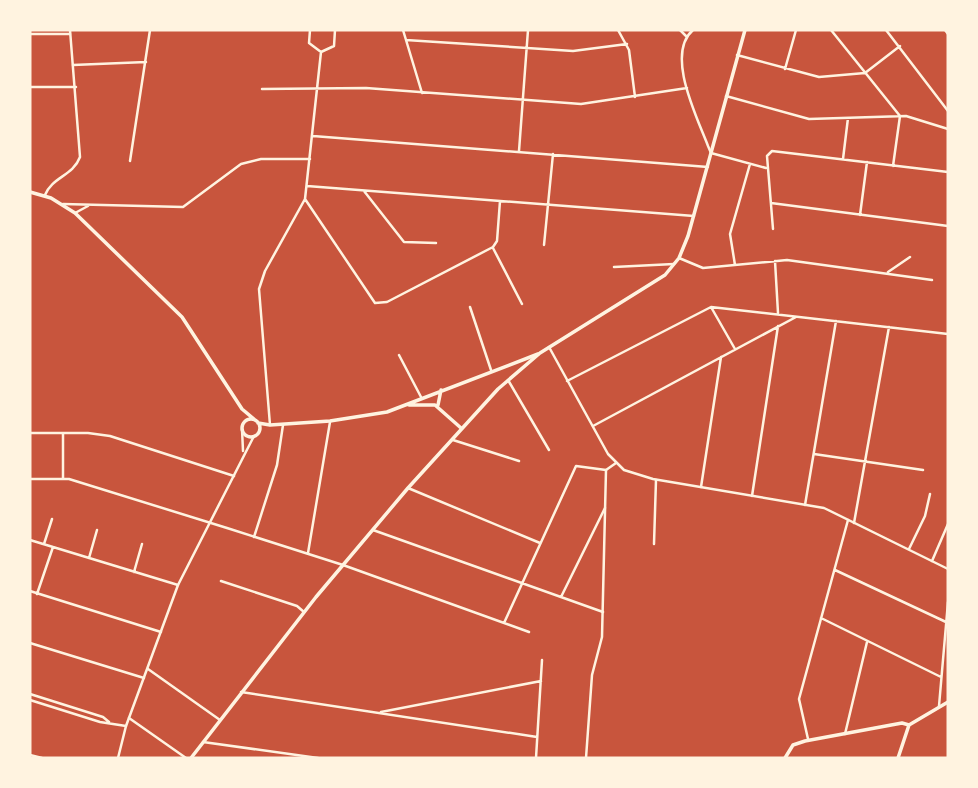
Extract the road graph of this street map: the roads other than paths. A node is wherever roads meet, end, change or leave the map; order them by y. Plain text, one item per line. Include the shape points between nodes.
1 (150, 30) edge
2 (310, 30) edge
3 (335, 30) edge
4 (403, 30) edge
5 (528, 30) edge
6 (618, 30) edge
7 (680, 30) edge
8 (693, 30) edge
9 (744, 30) edge
10 (796, 30) edge
11 (831, 30) edge
12 (886, 30) edge
13 (70, 32) edge
14 (30, 34) edge
15 (686, 36) junction
16 (406, 40) junction
17 (627, 44) junction
18 (900, 46) junction
19 (527, 47) junction
20 (321, 52) junction
21 (737, 55) junction
22 (146, 62) junction
23 (74, 65) junction
24 (785, 69) junction
25 (865, 73) junction
26 (30, 87) edge
27 (76, 87) junction
28 (317, 88) junction
29 (687, 88) junction
30 (262, 89) dead end
31 (422, 93) junction
32 (726, 96) junction
33 (635, 97) junction
34 (523, 100) junction
35 (948, 111) edge
36 (900, 116) junction
37 (848, 118) junction
38 (948, 129) edge
39 (312, 135) junction
40 (519, 151) junction
41 (711, 153) junction
42 (553, 154) junction
43 (310, 159) junction
44 (843, 159) junction
45 (130, 161) dead end
46 (867, 162) junction
47 (750, 164) junction
48 (894, 166) junction
49 (708, 167) junction
50 (765, 168) junction
51 (948, 172) edge
52 (307, 186) junction
53 (365, 191) junction
54 (30, 192) edge
55 (45, 195) junction
56 (305, 199) junction
57 (500, 201) junction
58 (771, 203) junction
59 (62, 204) junction
60 (91, 205) junction
61 (547, 205) junction
62 (75, 213) junction
63 (860, 215) junction
64 (694, 216) junction
65 (948, 226) edge
66 (773, 229) dead end
67 (436, 243) dead end
68 (544, 246) dead end
69 (493, 247) junction
70 (910, 257) dead end
71 (678, 258) junction
72 (775, 261) junction
73 (674, 264) junction
74 (735, 265) junction
75 (614, 267) dead end
76 (888, 272) junction
77 (932, 280) dead end
78 (522, 304) dead end
79 (711, 306) junction
80 (470, 307) dead end
81 (779, 314) junction
82 (797, 316) junction
83 (836, 321) junction
84 (778, 326) junction
85 (889, 327) junction
86 (948, 334) edge
87 (549, 348) junction
88 (735, 349) junction
89 (540, 353) junction
90 (399, 355) dead end
91 (721, 357) junction
92 (491, 370) junction
93 (508, 380) junction
94 (567, 381) junction
95 (441, 390) junction
96 (421, 397) junction
97 (406, 405) junction
98 (439, 407) junction
99 (242, 409) junction
100 (256, 421) junction
101 (330, 421) junction
102 (243, 422) junction
103 (284, 424) junction
104 (270, 425) junction
105 (593, 426) junction
106 (461, 428) junction
107 (242, 429) junction
108 (259, 430) junction
109 (30, 433) edge
110 (63, 433) junction
111 (254, 436) junction
112 (451, 439) junction
113 (549, 450) dead end
114 (814, 453) junction
115 (243, 454) junction
116 (519, 461) dead end
117 (866, 462) junction
118 (616, 463) junction
119 (606, 470) junction
120 (923, 470) dead end
121 (234, 476) junction
122 (30, 479) edge
123 (63, 479) junction
124 (656, 480) junction
125 (701, 486) junction
126 (408, 488) junction
127 (930, 494) dead end
128 (752, 496) junction
129 (805, 505) junction
130 (605, 508) junction
131 (52, 519) dead end
132 (848, 520) junction
133 (208, 523) junction
134 (854, 523) junction
135 (948, 524) edge
136 (97, 530) dead end
137 (373, 530) junction
138 (254, 537) junction
139 (30, 540) edge
140 (44, 544) junction
141 (142, 544) dead end
142 (540, 544) junction
143 (654, 544) dead end
144 (53, 547) junction
145 (909, 550) junction
146 (308, 553) junction
147 (89, 558) junction
148 (932, 561) junction
149 (343, 565) junction
150 (948, 569) edge
151 (834, 570) junction
152 (134, 572) junction
153 (221, 581) dead end
154 (522, 584) junction
155 (178, 585) junction
156 (30, 592) edge
157 (37, 594) junction
158 (561, 597) junction
159 (948, 602) edge
160 (304, 612) junction
161 (603, 612) junction
162 (820, 618) junction
163 (946, 622) junction
164 (504, 623) junction
165 (161, 632) junction
166 (529, 632) dead end
167 (867, 642) junction
168 (30, 643) edge
169 (542, 660) dead end
170 (147, 668) junction
171 (941, 677) junction
172 (144, 678) junction
173 (541, 681) junction
174 (241, 692) junction
175 (30, 694) edge
176 (30, 700) edge
177 (948, 702) edge
178 (939, 707) junction
179 (378, 713) junction
180 (129, 718) junction
181 (220, 720) junction
182 (109, 722) junction
183 (909, 725) junction
184 (126, 726) junction
185 (845, 734) junction
186 (537, 737) junction
187 (808, 740) junction
188 (204, 742) junction
189 (30, 755) edge
190 (42, 758) edge
191 (117, 758) edge
192 (189, 758) edge
193 (318, 758) edge
194 (536, 758) edge
195 (586, 758) edge
196 (785, 758) edge
197 (898, 758) edge

1 - 22 street
2 - 20 street via 309,43
3 - 20 street via 334,46
4 - 16 street
5 - 19 street
6 - 17 street
7 - 15 street
8 - 15 street
9 - 21 main road
10 - 24 street
11 - 25 street
12 - 18 street
13 - 14 street
13 - 23 street
15 - 29 street via 681,59
16 - 19 street
16 - 31 street
17 - 19 street via 587,51
17 - 33 street
18 - 25 street
18 - 35 street
19 - 34 street
20 - 28 street
21 - 24 street
21 - 32 main road
22 - 23 street
22 - 45 street
23 - 27 street
24 - 25 street via 815,77
25 - 36 street
26 - 27 street
27 - 55 street via 79,160
28 - 30 street
28 - 31 street
28 - 39 street
29 - 33 street
29 - 41 street
31 - 34 street
32 - 37 street via 809,119
32 - 41 main road
33 - 34 street via 582,104
34 - 40 street
36 - 37 street
36 - 38 street
36 - 48 street
37 - 44 street
39 - 40 street
39 - 43 street
40 - 42 street
41 - 47 street
41 - 49 main road
42 - 49 street
42 - 61 street
43 - 52 street
43 - 60 street via 261,159 241,164 183,207
44 - 46 street
44 - 50 street via 770,152
46 - 48 street
46 - 63 street
47 - 50 street
47 - 74 street via 730,234
48 - 51 street
49 - 64 main road
50 - 58 street
52 - 53 street
52 - 56 street
53 - 57 street
53 - 67 street via 400,238 409,244
54 - 55 main road
55 - 59 main road
56 - 69 street via 378,304
56 - 104 street via 260,283
57 - 61 street
57 - 69 street
58 - 63 street
58 - 66 street
59 - 60 street
59 - 62 main road
60 - 62 street
61 - 64 street
61 - 68 street
62 - 99 main road via 182,317
63 - 65 street
64 - 71 main road
69 - 78 street
70 - 76 street
71 - 73 main road
71 - 74 street via 698,268
72 - 74 street
72 - 76 street
72 - 81 street
73 - 75 street
73 - 87 main road via 660,278
76 - 77 street
79 - 81 street
79 - 88 street
79 - 94 street
80 - 92 street
81 - 82 street
82 - 83 street
82 - 84 street
83 - 85 street
83 - 114 street
84 - 88 street
84 - 128 street
85 - 86 street
85 - 117 street
87 - 89 main road
87 - 94 street
88 - 91 street
89 - 92 main road
89 - 93 main road
90 - 96 street
91 - 105 street
91 - 125 street
92 - 95 main road
93 - 106 main road
93 - 113 street
94 - 105 street
95 - 96 main road
95 - 98 main road
96 - 97 main road
97 - 98 main road
97 - 101 main road
98 - 106 main road
99 - 100 main road
99 - 102 main road
100 - 102 main road
100 - 104 main road
100 - 108 main road
101 - 103 main road
101 - 146 street
102 - 107 main road
103 - 104 main road
103 - 138 street via 277,465
104 - 108 main road
105 - 118 street
106 - 112 main road
107 - 111 main road via 245,435
107 - 115 street
108 - 111 main road
109 - 110 street
110 - 121 street via 110,436
110 - 123 street
111 - 115 street
112 - 116 street
112 - 126 main road
114 - 117 street
114 - 129 street
115 - 121 street
117 - 120 street
117 - 134 street
118 - 119 street
118 - 124 street
119 - 130 street
119 - 142 street via 576,466
121 - 133 street
122 - 123 street
123 - 133 street
124 - 125 street
124 - 143 street
125 - 128 street
126 - 137 main road
126 - 142 street
127 - 145 street
128 - 129 street
129 - 132 street
130 - 158 street
130 - 161 street
131 - 140 street
132 - 134 street
132 - 151 street
133 - 138 street
133 - 155 street
134 - 145 street
135 - 148 street
136 - 147 street
137 - 149 main road
137 - 154 street
138 - 146 street
139 - 140 street
140 - 144 street
141 - 152 street
142 - 154 street
144 - 147 street
144 - 157 street
145 - 148 street
146 - 149 street
147 - 152 street
148 - 150 street
149 - 160 main road
149 - 164 street
151 - 162 street
151 - 163 street
152 - 155 street
153 - 160 street
154 - 158 street
154 - 164 street
155 - 165 street
156 - 157 street
157 - 165 street
158 - 161 street
159 - 163 street
160 - 174 main road
161 - 195 street
162 - 167 street
162 - 187 street via 799,699
163 - 171 street
164 - 166 street
165 - 170 street
167 - 171 street
167 - 185 street
168 - 172 street
169 - 173 street
170 - 172 street
170 - 181 street
171 - 178 street
172 - 180 street
173 - 179 street
173 - 186 street
174 - 179 street
174 - 181 main road
175 - 182 street
176 - 182 street
177 - 178 main road
178 - 183 main road
179 - 186 street
180 - 184 street
180 - 192 street
181 - 188 main road
182 - 184 street
183 - 185 main road
183 - 197 main road
184 - 191 street
185 - 187 main road
186 - 194 street
187 - 196 main road via 793,745
188 - 192 main road
188 - 193 street
189 - 190 street

